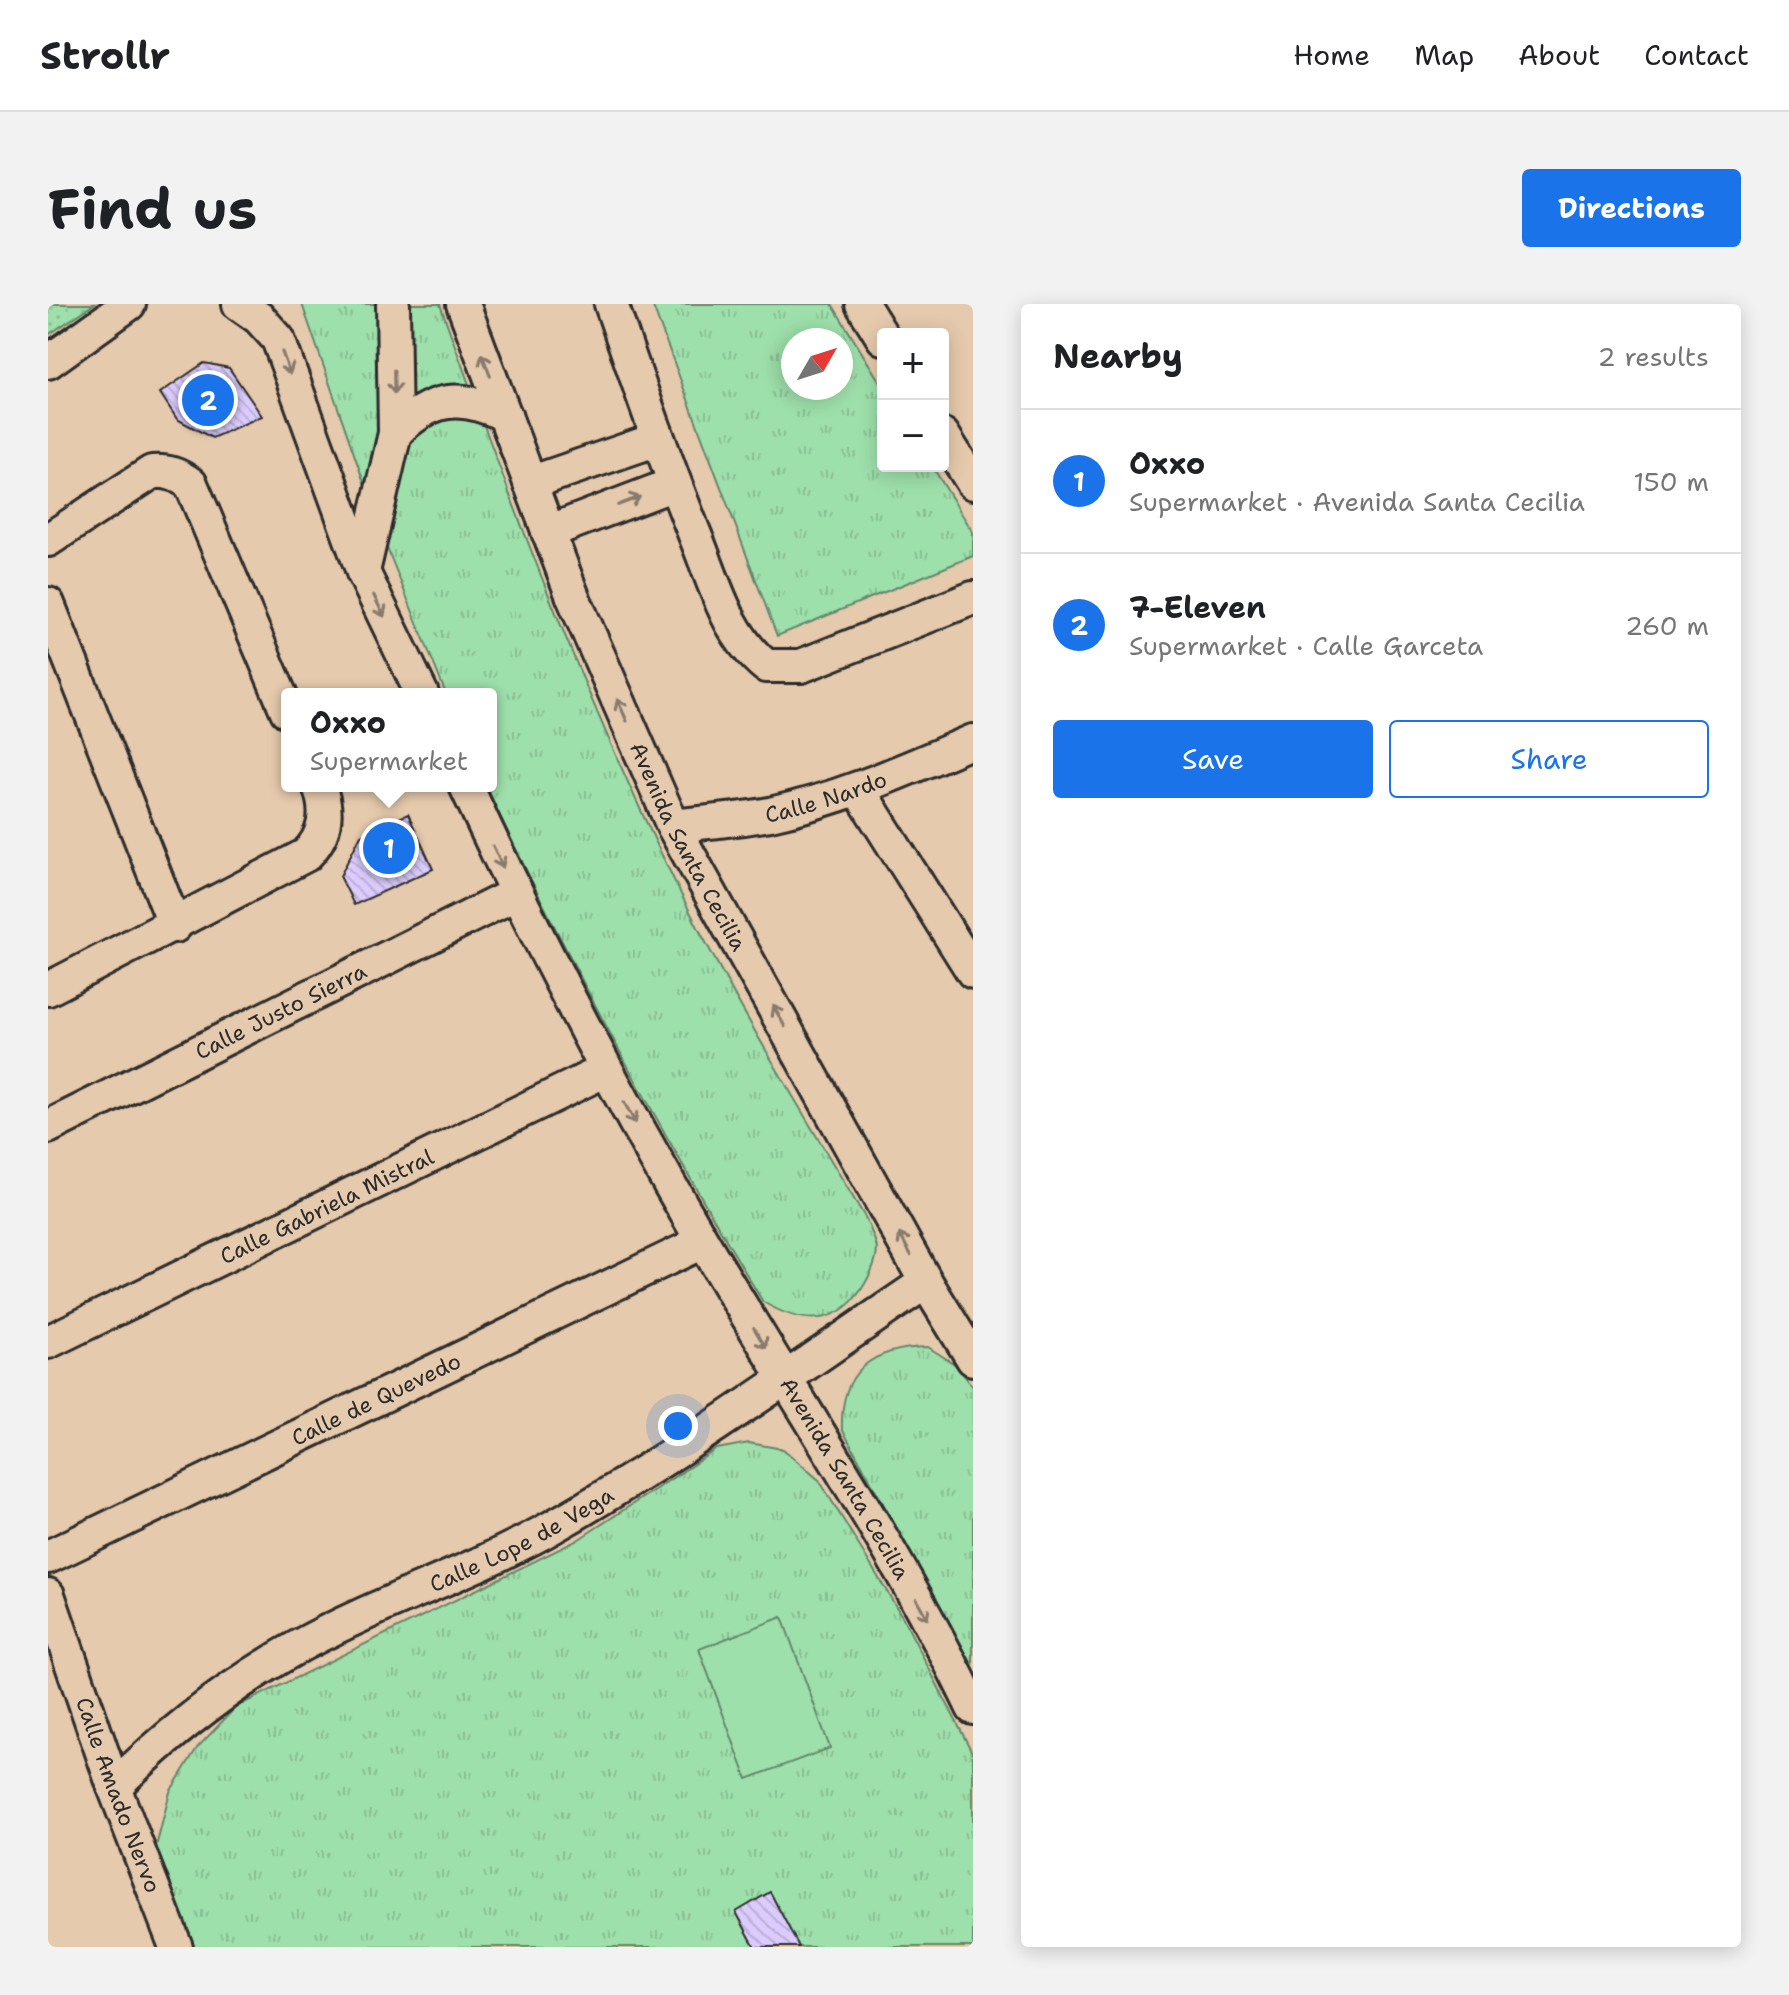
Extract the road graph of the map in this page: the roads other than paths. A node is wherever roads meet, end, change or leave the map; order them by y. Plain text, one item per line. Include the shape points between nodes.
1 (129, 304) edge
2 (239, 304) edge
3 (393, 304) edge
4 (463, 304) edge
5 (611, 304) edge
6 (862, 304) edge
7 (877, 328) edge
8 (48, 362) edge
9 (505, 415) junction
10 (395, 433) junction
11 (658, 439) junction
12 (949, 445) edge
13 (530, 483) junction
14 (973, 483) edge
15 (674, 484) junction
16 (548, 532) junction
17 (48, 540) edge
18 (363, 572) junction
19 (973, 598) edge
20 (48, 604) edge
21 (419, 688) edge
22 (281, 697) edge
23 (973, 741) edge
24 (858, 789) junction
25 (320, 792) edge
26 (469, 792) edge
27 (673, 826) junction
28 (515, 894) junction
29 (175, 926) junction
30 (973, 972) edge
31 (48, 989) edge
32 (606, 1070) junction
33 (48, 1127) edge
34 (702, 1242) junction
35 (926, 1282) junction
36 (48, 1342) edge
37 (973, 1359) edge
38 (784, 1378) junction
39 (48, 1557) edge
40 (48, 1595) edge
41 (973, 1708) edge
42 (114, 1787) junction
43 (176, 1947) edge

1 - 8 street
2 -> 18 street via 278,339
3 -> 10 street
9 -> 4 street, Avenida Santa Cecilia
5 - 11 street
6 - 7 street
9 - 10 street via 459,400 413,415
9 - 13 street, Avenida Santa Cecilia
10 - 18 street
11 - 13 street
11 - 15 street
12 - 14 street
13 - 16 street, Avenida Santa Cecilia
16 -> 15 street
15 - 19 street via 738,637 766,666 801,666
27 -> 16 street, Avenida Santa Cecilia
17 - 22 street via 152,472 168,471 191,484
18 -> 21 street
20 - 29 street
23 - 24 street, Calle Nardo
24 - 27 street, Calle Nardo via 770,814
24 - 30 street
25 - 29 street via 325,820 306,855
26 -> 28 street, Avenida Santa Cecilia
35 -> 27 street, Avenida Santa Cecilia
28 - 32 street, Avenida Santa Cecilia
28 - 33 street, Calle Justo Sierra
29 - 31 street
32 -> 34 street, Avenida Santa Cecilia
32 - 36 street, Calle Gabriela Mistral
34 -> 38 street, Avenida Santa Cecilia
34 - 39 street, Calle de Quevedo
35 - 37 street, Avenida Santa Cecilia
35 - 38 street, Calle Lope de Vega
38 -> 41 street, Avenida Santa Cecilia via 884,1540
38 - 42 street, Calle Lope de Vega via 664,1460 544,1531 357,1618 248,1676 194,1714
40 - 42 street, Calle Amado Nervo
42 - 43 street, Calle Amado Nervo

